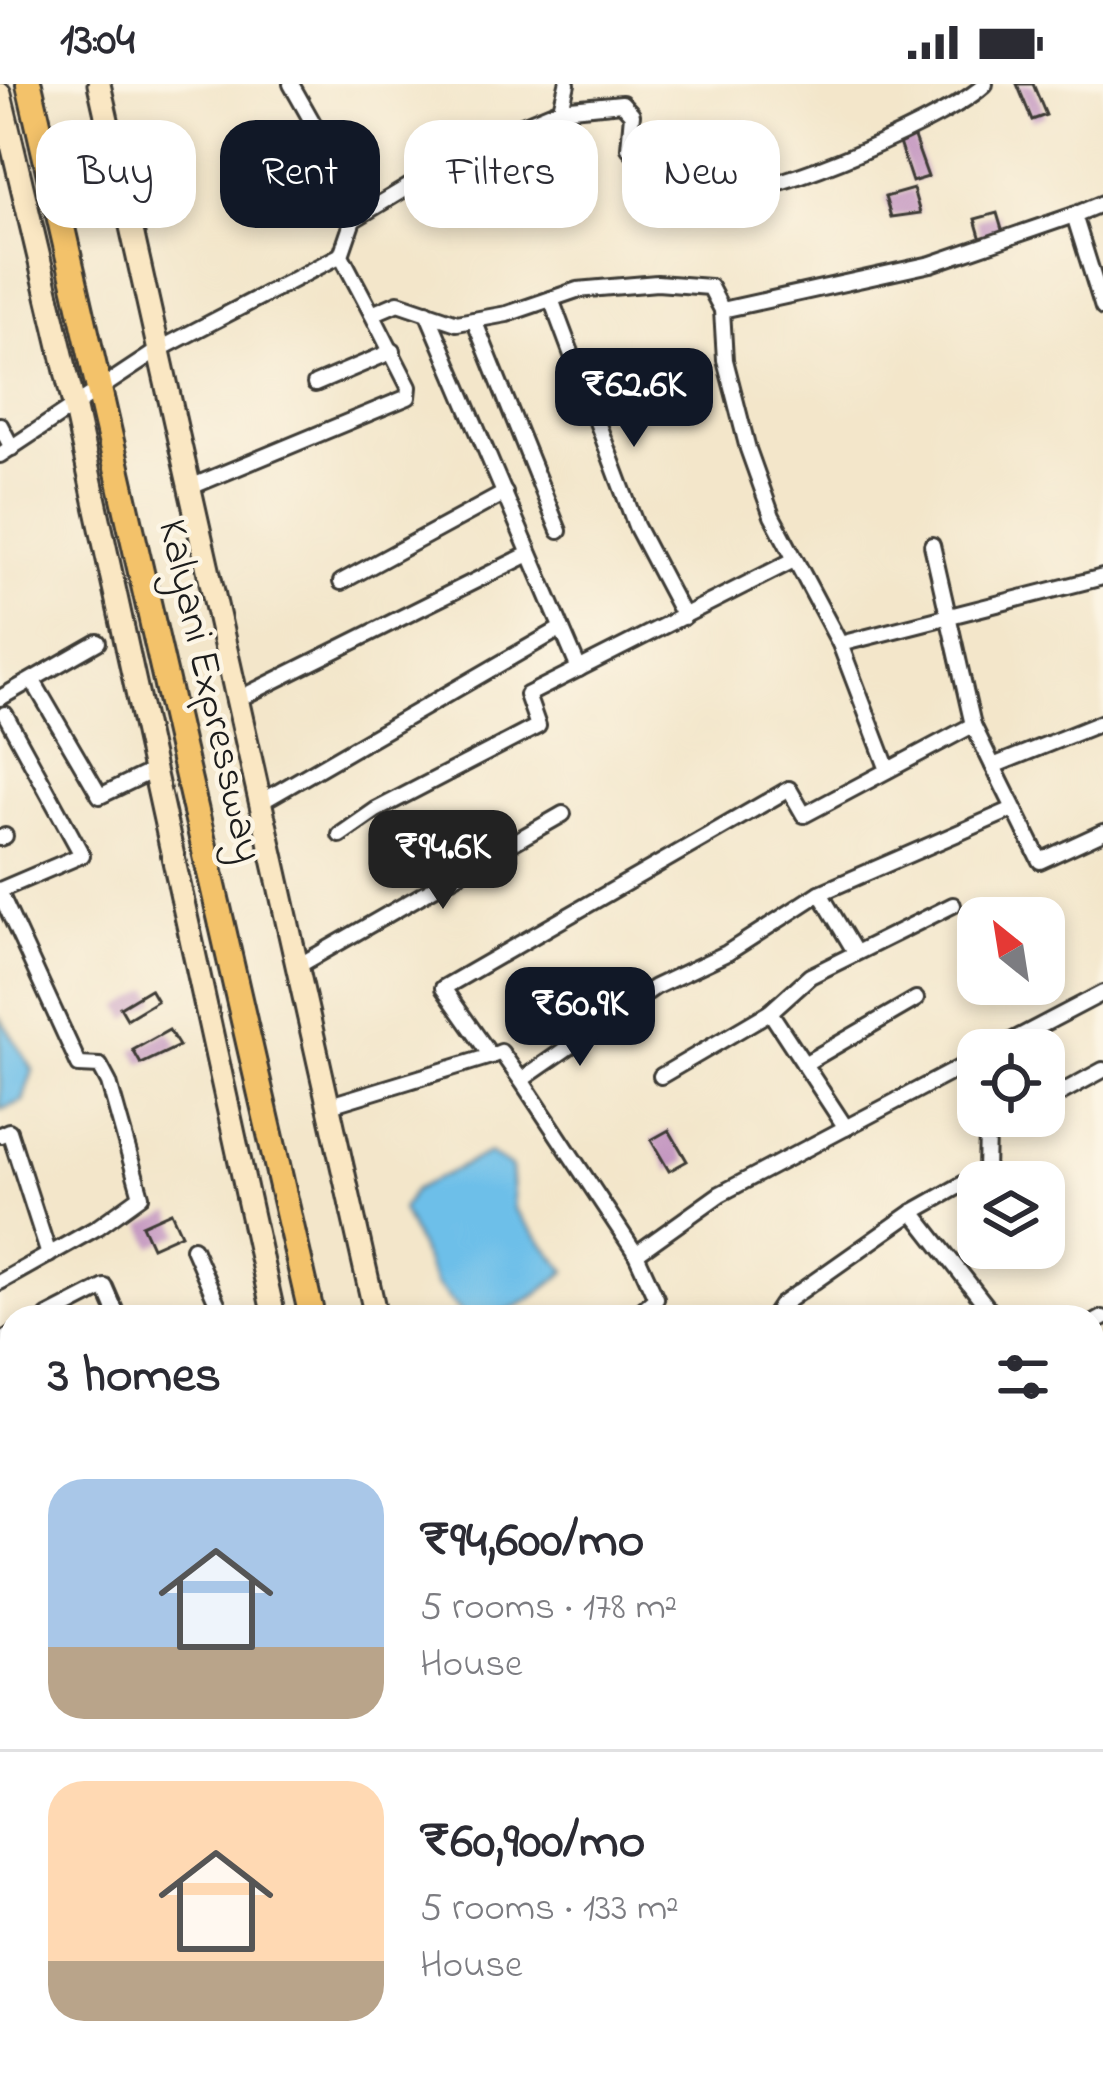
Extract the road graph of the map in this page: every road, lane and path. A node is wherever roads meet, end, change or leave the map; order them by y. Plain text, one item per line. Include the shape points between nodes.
1 (29, 84) edge
2 (99, 84) edge
3 (291, 84) edge
4 (567, 84) edge
5 (985, 84) edge
6 (0, 94) edge
7 (561, 110) junction
8 (313, 120) edge
9 (1103, 203) edge
10 (380, 204) edge
11 (1074, 215) junction
12 (350, 228) edge
13 (340, 255) junction
14 (551, 299) junction
15 (1103, 308) edge
16 (722, 310) junction
17 (427, 312) junction
18 (372, 314) junction
19 (474, 320) junction
20 (160, 349) junction
21 (393, 351) junction
22 (314, 384) dead end
23 (99, 387) junction
24 (74, 405) junction
25 (0, 425) edge
26 (6, 452) edge
27 (188, 488) junction
28 (505, 494) junction
29 (559, 531) dead end
30 (932, 545) dead end
31 (527, 555) junction
32 (794, 560) junction
33 (1103, 577) edge
34 (341, 582) dead end
35 (684, 616) junction
36 (946, 620) junction
37 (560, 629) junction
38 (98, 642) dead end
39 (840, 644) junction
40 (579, 669) junction
41 (33, 681) junction
42 (236, 700) junction
43 (3, 706) edge
44 (1103, 722) edge
45 (973, 724) junction
46 (993, 766) junction
47 (154, 770) junction
48 (888, 770) junction
49 (261, 802) junction
50 (1011, 810) junction
51 (563, 814) dead end
52 (1103, 832) edge
53 (340, 835) dead end
54 (0, 891) edge
55 (820, 893) junction
56 (953, 905) dead end
57 (854, 950) junction
58 (298, 966) junction
59 (1103, 992) edge
60 (916, 1000) dead end
61 (770, 1012) junction
62 (1033, 1029) edge
63 (490, 1056) junction
64 (804, 1064) junction
65 (957, 1069) edge
66 (1103, 1070) edge
67 (661, 1076) dead end
68 (521, 1080) junction
69 (1065, 1091) edge
70 (330, 1105) junction
71 (846, 1128) junction
72 (0, 1136) edge
73 (987, 1137) edge
74 (913, 1212) junction
75 (194, 1248) dead end
76 (636, 1254) junction
77 (50, 1255) junction
78 (0, 1282) edge
79 (70, 1305) edge
80 (113, 1305) edge
81 (218, 1305) edge
82 (271, 1305) edge
83 (309, 1305) edge
84 (373, 1305) edge
85 (648, 1305) edge
86 (781, 1305) edge
87 (986, 1305) edge

1 - 23 highway, Kalyani Expressway
2 - 20 street
3 - 8 street
4 - 7 street
5 - 7 street via 948,110 797,179 751,190 727,191 639,159 629,148 632,114 622,103
6 - 24 street
7 - 10 street via 484,142
9 - 11 street
11 - 15 street
11 - 16 street via 931,264
12 - 13 street
13 - 18 street
13 - 20 street
14 - 16 street via 577,290 710,287
14 - 19 street
14 - 35 street via 635,526
16 - 32 street via 725,360 748,449
17 - 18 street via 398,303
17 - 19 street
17 - 28 street
18 - 21 street
19 - 29 street
20 - 23 street
20 - 27 street
21 - 22 street
21 - 27 street via 408,398
23 - 24 street
23 - 83 highway, Kalyani Expressway
24 - 26 street
24 - 47 street
25 - 26 street
27 - 42 street
28 - 31 street
28 - 34 street
30 - 36 street
31 - 37 street
31 - 42 street
32 - 35 street
32 - 39 street
33 - 36 street
35 - 40 street
36 - 39 street
36 - 45 street
37 - 40 street
37 - 49 street
38 - 41 street
39 - 48 street
40 - 53 street via 527,695 538,726
41 - 43 street
41 - 47 street via 100,796
42 - 49 street
43 - 54 street via 82,855
44 - 46 street
45 - 46 street
45 - 48 street
46 - 50 street
47 - 82 street
48 - 63 street via 804,814 789,788 443,988
49 - 58 street
50 - 52 street via 1040,860
50 - 55 street
51 - 58 street
54 - 77 street via 79,1065 100,1066 109,1083 141,1196
55 - 57 street
55 - 68 street via 727,953 655,987
56 - 57 street
57 - 61 street
58 - 70 street
59 - 62 street
60 - 64 street
61 - 64 street
61 - 67 street
63 - 68 street via 500,1052
63 - 70 street
64 - 71 street
65 - 71 street
66 - 69 street
68 - 76 street
70 - 84 street
71 - 76 street via 720,1194
72 - 77 street via 9,1131
73 - 74 street via 986,1171
74 - 86 street
74 - 87 street
75 - 81 street
76 - 85 street via 656,1298
77 - 78 street
79 - 80 street via 106,1287

